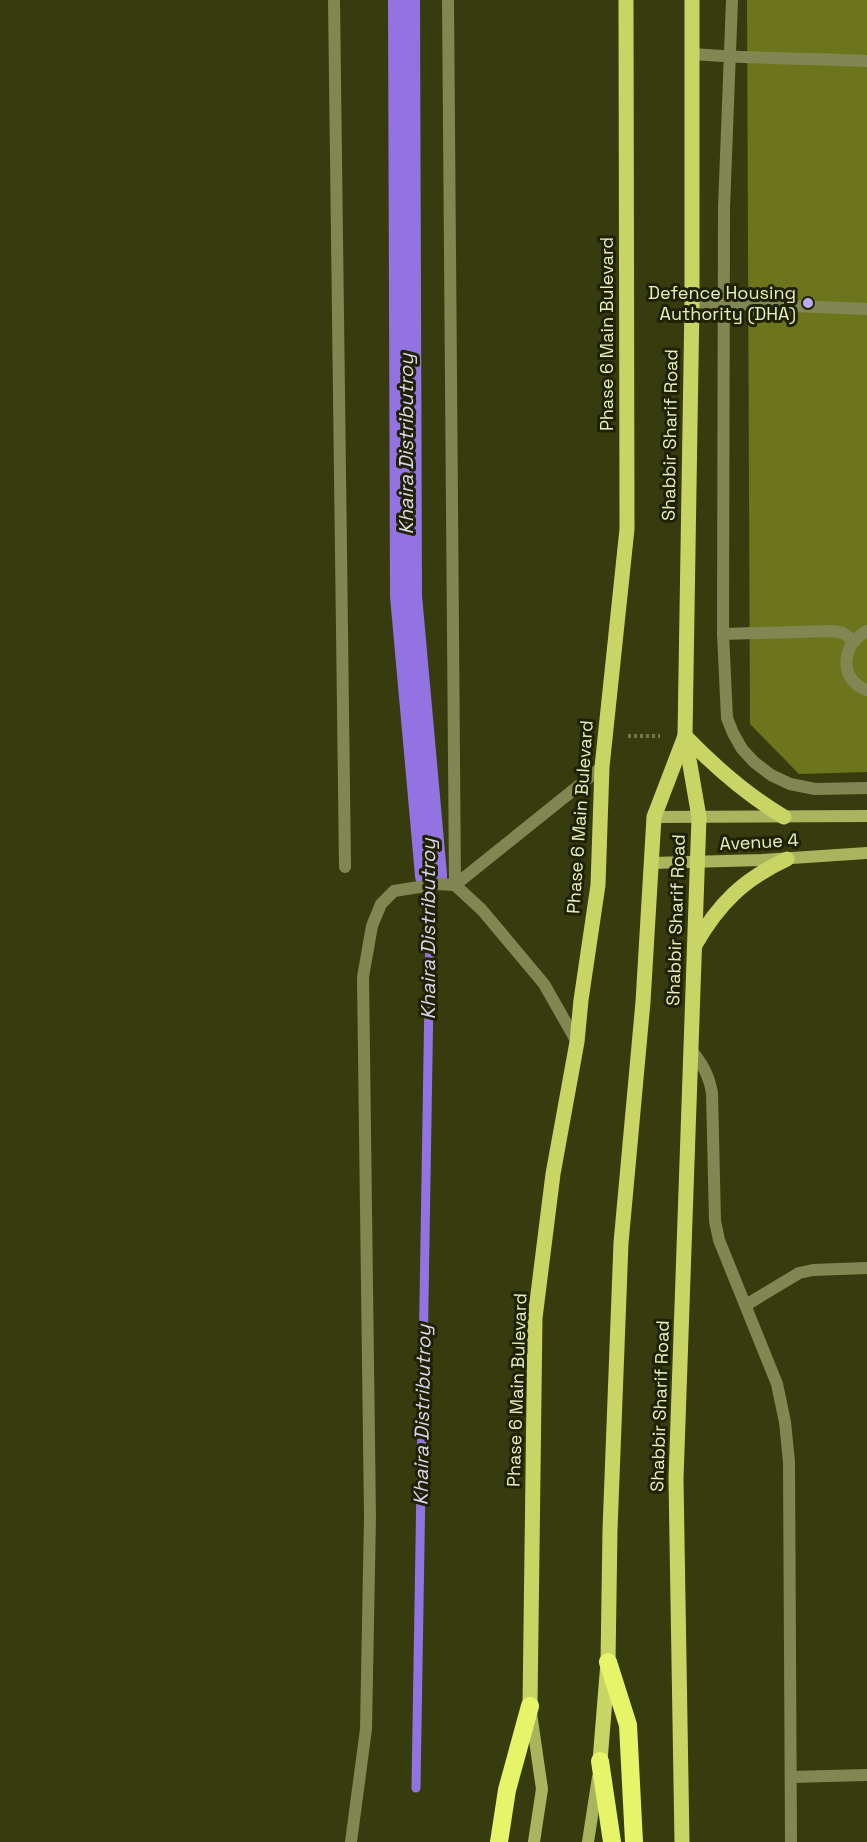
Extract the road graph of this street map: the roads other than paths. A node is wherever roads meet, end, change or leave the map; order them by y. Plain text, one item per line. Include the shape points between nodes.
1 (334, 0) edge
2 (448, 0) edge
3 (626, 0) edge
4 (692, 0) edge
5 (732, 0) edge
6 (693, 54) junction
7 (731, 57) junction
8 (867, 62) edge
9 (692, 302) junction
10 (725, 303) junction
11 (867, 309) edge
12 (867, 632) edge
13 (723, 634) junction
14 (854, 641) junction
15 (867, 690) edge
16 (685, 736) junction
17 (602, 766) junction
18 (867, 788) edge
19 (867, 816) edge
20 (654, 817) junction
21 (699, 817) junction
22 (784, 818) junction
23 (867, 853) edge
24 (787, 859) junction
25 (652, 862) junction
26 (698, 862) junction
27 (345, 867) dead end
28 (455, 885) junction
29 (693, 948) junction
30 (577, 1042) junction
31 (690, 1049) junction
32 (867, 1268) edge
33 (746, 1305) junction
34 (608, 1662) junction
35 (530, 1706) junction
36 (600, 1761) junction
37 (867, 1776) edge
38 (791, 1777) junction
39 (351, 1842) edge
40 (499, 1842) edge
41 (534, 1842) edge
42 (588, 1842) edge
43 (612, 1842) edge
44 (634, 1842) edge
45 (682, 1842) edge
46 (791, 1842) edge

1 - 27 street
2 - 28 street
3 - 17 main road, Phase 6 Main Bulevard via 627,529
4 - 6 main road, Shabbir Sharif Road
5 - 7 street
6 - 7 street
6 - 9 main road, Shabbir Sharif Road
7 - 8 street
7 - 10 street via 724,208
9 - 10 street
9 - 16 main road, Shabbir Sharif Road
10 - 11 street
10 - 13 street
12 - 14 street
13 - 14 street via 832,631
13 - 18 street via 727,718 742,749 754,762 790,784 815,789
14 - 15 street via 846,656 848,673 858,687
16 - 20 main road
16 - 21 main road, Shabbir Sharif Road
16 - 22 main road via 721,772
17 - 28 street
17 - 30 main road, Phase 6 Main Bulevard via 598,885
19 - 22 main road, Avenue 4
20 - 21 main road, Avenue 4
20 - 25 main road
21 - 22 main road, Avenue 4
21 - 26 main road, Shabbir Sharif Road
23 - 24 main road, Avenue 4
24 - 26 main road, Avenue 4
24 - 29 main road via 755,875 733,893
25 - 26 main road, Avenue 4
25 - 34 main road via 621,1243
26 - 29 main road, Shabbir Sharif Road
28 - 30 street via 482,910 544,984
28 - 39 street via 394,891 381,904 372,926 363,977 370,1517 366,1729
29 - 31 main road, Shabbir Sharif Road
30 - 35 main road, Phase 6 Main Bulevard via 553,1174 535,1318
31 - 33 street via 703,1065 712,1093 715,1221
31 - 45 main road, Shabbir Sharif Road via 676,1479
32 - 33 street via 799,1273
33 - 38 street via 777,1383 789,1462
34 - 36 main road
34 - 44 highway via 628,1725
35 - 40 highway via 507,1790
35 - 41 main road via 542,1788
36 - 42 main road
36 - 43 highway
37 - 38 street
38 - 46 street

